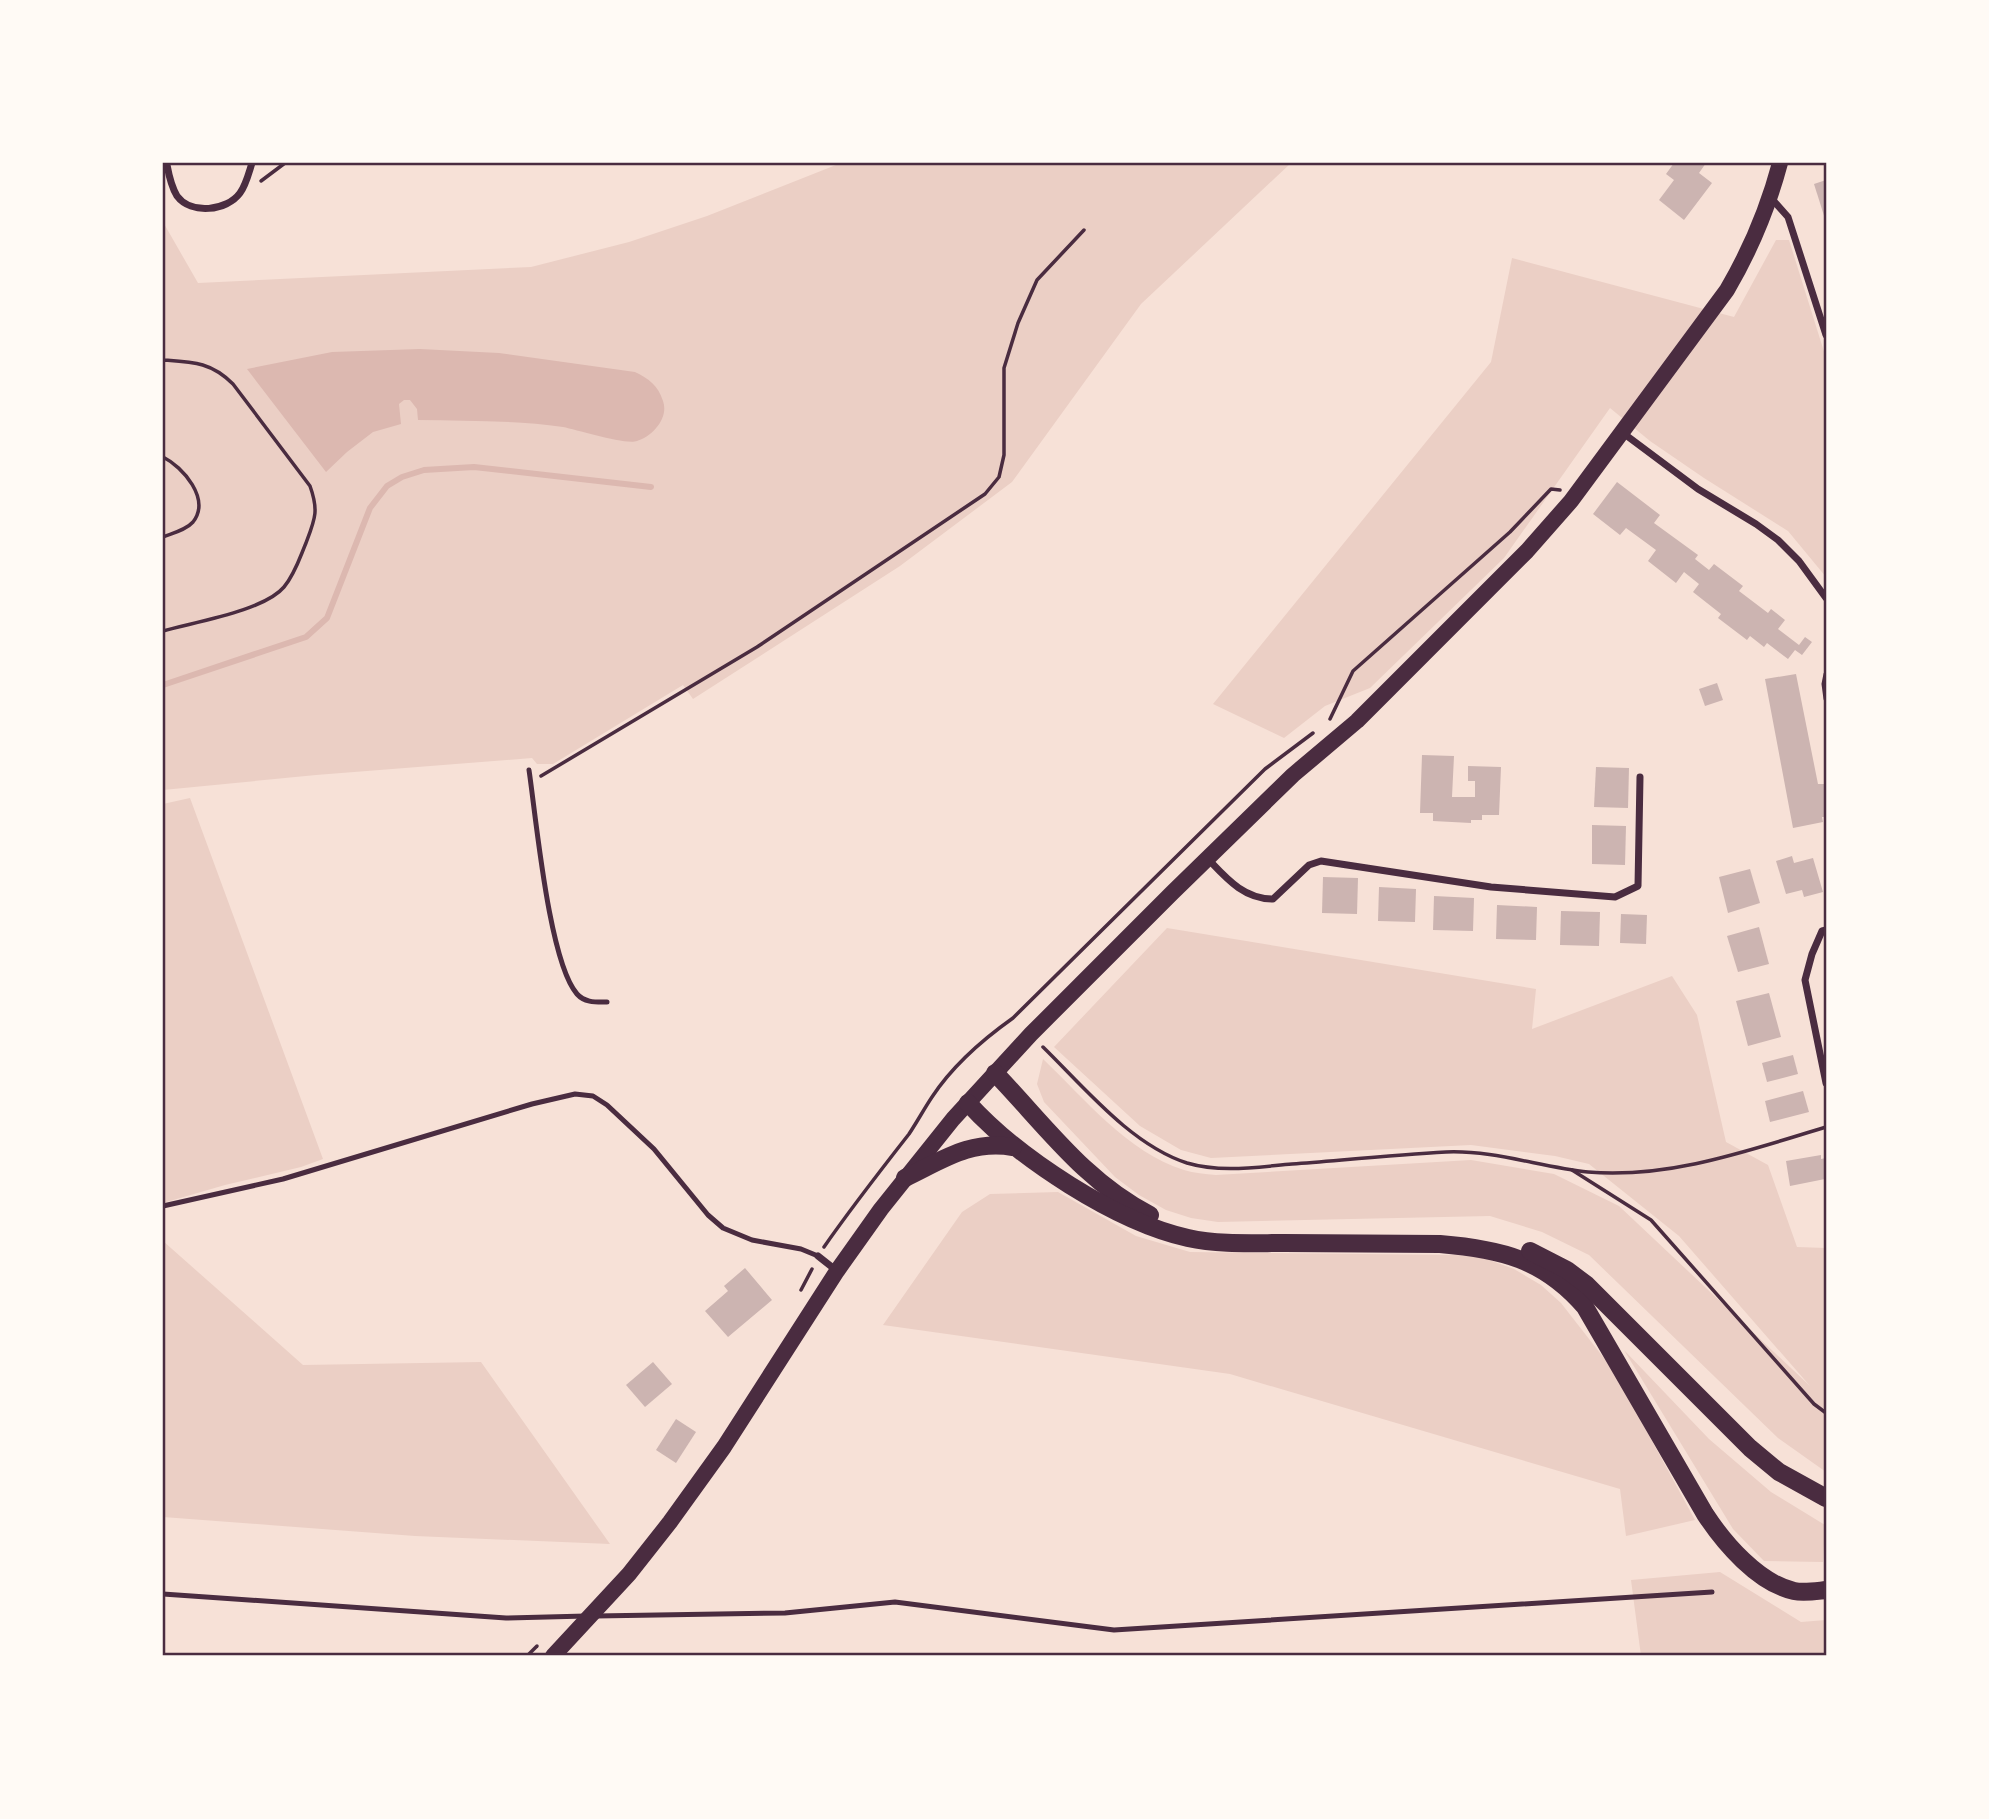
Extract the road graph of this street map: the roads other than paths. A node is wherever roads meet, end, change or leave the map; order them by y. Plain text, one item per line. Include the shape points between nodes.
1 (252, 163) edge
2 (1780, 163) edge
3 (167, 165) edge
4 (1771, 198) junction
5 (1826, 335) edge
6 (1623, 433) junction
7 (1826, 598) edge
8 (1826, 674) edge
9 (1826, 699) edge
10 (529, 770) dead end
11 (1640, 777) dead end
12 (1208, 859) junction
13 (1826, 930) edge
14 (607, 1002) dead end
15 (995, 1073) junction
16 (1826, 1083) edge
17 (968, 1103) junction
18 (1014, 1148) junction
19 (905, 1178) junction
20 (163, 1206) edge
21 (818, 1256) joint
22 (837, 1271) junction
23 (1826, 1498) edge
24 (1826, 1590) edge
25 (1713, 1592) dead end
26 (163, 1594) edge
27 (553, 1656) edge

1 - 3 street via 241,192 230,202 211,208 194,207 178,198
2 - 4 main road
4 - 5 street via 1787,217
4 - 6 main road via 1727,290
6 - 7 street via 1778,540
6 - 12 main road via 1551,525 1478,602
8 - 9 lane
10 - 14 lane via 542,867 565,973 579,996
11 - 12 street via 1638,887 1615,897 1491,887 1321,861 1309,864 1273,899 1261,899 1230,882
12 - 15 main road
13 - 16 street via 1811,954 1805,980
15 - 17 main road
15 - 23 highway via 1094,1178 1130,1205 1160,1219 1215,1231 1476,1235 1537,1254 1587,1285 1750,1448 1779,1472
17 - 18 highway
17 - 19 main road
18 - 19 highway via 988,1145 961,1150
18 - 24 highway via 1114,1210 1154,1229 1191,1239 1440,1244 1507,1254 1543,1270 1585,1307 1720,1537 1772,1582 1797,1592
19 - 22 main road
20 - 21 lane via 283,1179 575,1094 593,1096 607,1105 654,1149 723,1228
21 - 22 street
22 - 27 main road via 670,1522
25 - 26 lane via 1114,1630 895,1602 785,1613 506,1618

